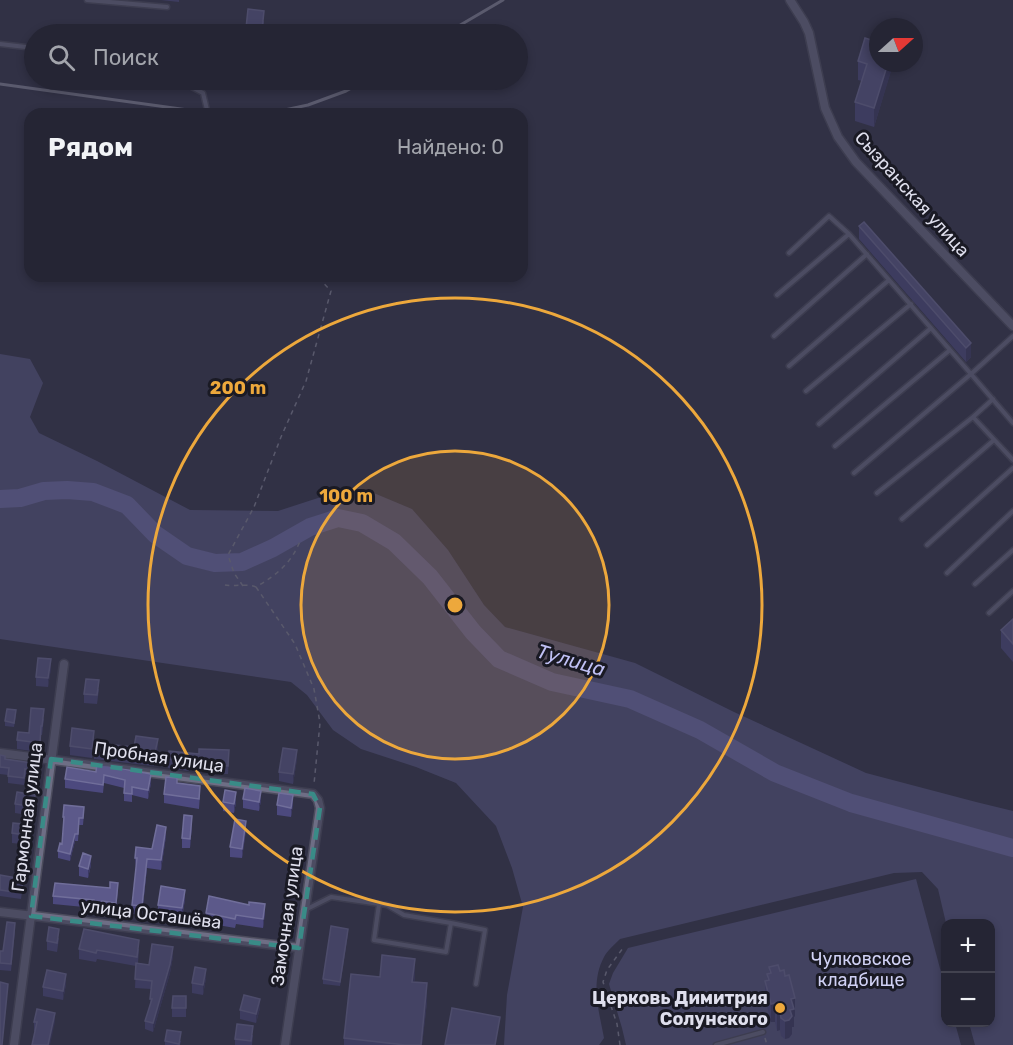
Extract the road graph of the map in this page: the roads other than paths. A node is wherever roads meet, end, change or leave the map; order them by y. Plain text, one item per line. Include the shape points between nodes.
1 (87, 0) edge
2 (790, 0) edge
3 (167, 7) dead end
4 (0, 44) edge
5 (24, 47) edge
6 (197, 90) edge
7 (207, 108) edge
8 (849, 234) junction
9 (789, 253) dead end
10 (867, 254) junction
11 (889, 280) junction
12 (777, 295) dead end
13 (911, 304) junction
14 (1013, 326) edge
15 (931, 328) junction
16 (774, 336) dead end
17 (1013, 336) edge
18 (950, 350) junction
19 (789, 366) dead end
20 (971, 374) junction
21 (806, 391) dead end
22 (993, 399) junction
23 (973, 417) junction
24 (1013, 423) edge
25 (819, 424) dead end
26 (994, 440) junction
27 (835, 446) dead end
28 (1013, 460) edge
29 (1013, 468) edge
30 (854, 473) dead end
31 (877, 493) dead end
32 (1013, 511) edge
33 (902, 519) dead end
34 (927, 545) dead end
35 (1013, 550) edge
36 (947, 573) dead end
37 (975, 584) dead end
38 (1013, 591) edge
39 (989, 612) dead end
40 (64, 664) dead end
41 (0, 753) edge
42 (51, 759) junction
43 (313, 794) joint
44 (379, 904) junction
45 (304, 910) junction
46 (0, 912) edge
47 (31, 916) junction
48 (451, 923) junction
49 (299, 948) junction
50 (476, 984) dead end
51 (763, 1032) dead end
52 (14, 1045) edge
53 (285, 1045) edge
54 (716, 1045) edge

1 - 3 lane
2 - 14 street, Сызранская улица via 809,33 825,108 838,137 856,162
4 - 5 lane
6 - 7 lane via 203,93
8 - 9 lane via 829,216
8 - 10 lane
8 - 12 lane
10 - 11 lane
10 - 16 lane
11 - 13 lane
11 - 19 lane
13 - 15 lane
13 - 21 lane
15 - 18 lane
15 - 25 lane
17 - 20 lane
18 - 20 lane
18 - 27 lane
20 - 22 lane
20 - 30 lane
22 - 23 lane
22 - 24 lane
23 - 26 lane
23 - 31 lane
26 - 28 lane
26 - 33 lane
29 - 34 lane
32 - 36 lane
35 - 37 lane
38 - 39 lane
40 - 42 street, Гармонная улица
41 - 42 street, Пробная улица
42 - 43 street, Пробная улица
42 - 47 street, Гармонная улица
43 - 45 street, Замочная улица via 320,808
44 - 45 lane via 331,897
44 - 48 lane via 404,915
44 - 48 lane via 374,940 446,951
45 - 49 street, Замочная улица
46 - 47 street, улица Осташёва
47 - 49 street, улица Осташёва
47 - 52 street, Гармонная улица
48 - 50 lane via 485,930
49 - 53 street, Замочная улица
51 - 54 lane

